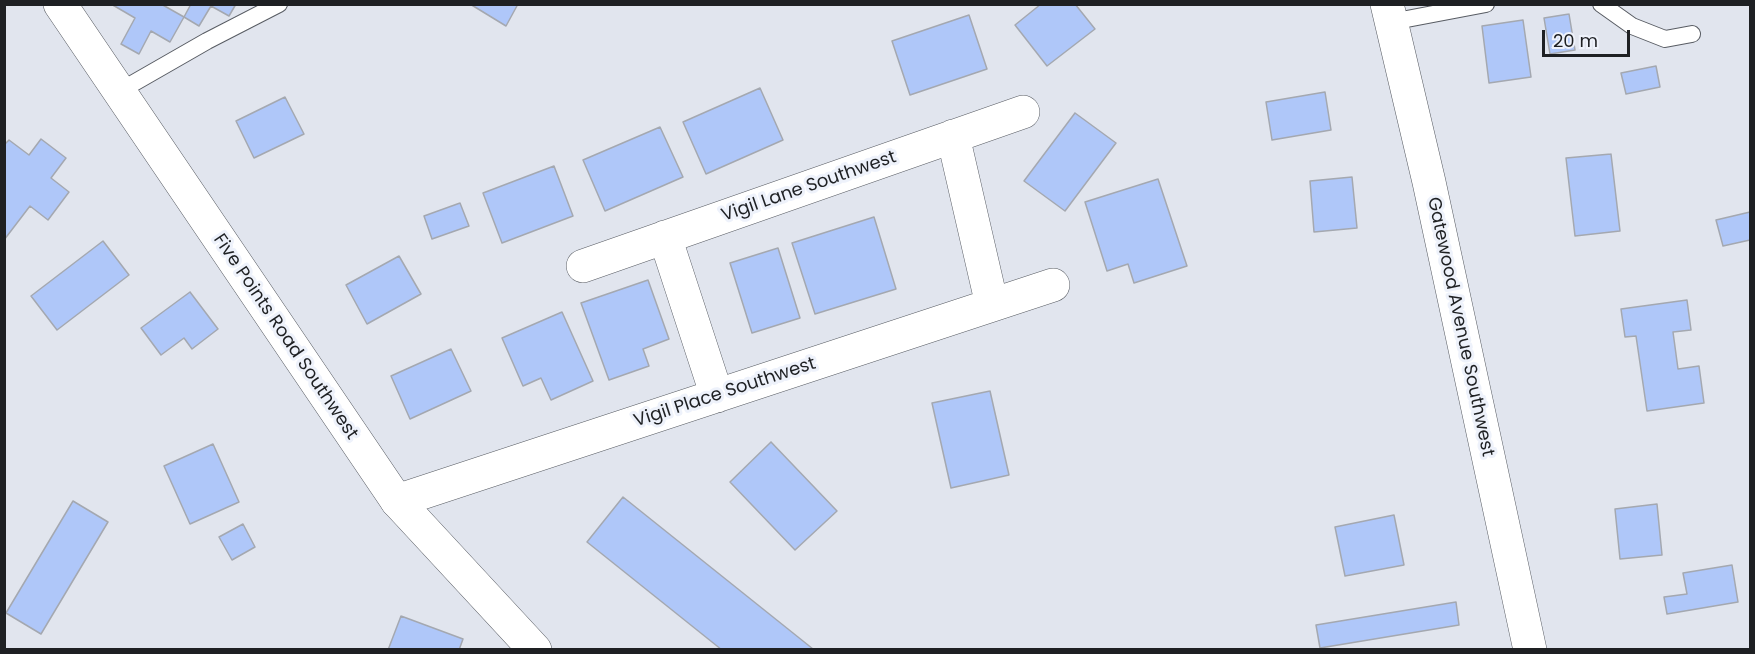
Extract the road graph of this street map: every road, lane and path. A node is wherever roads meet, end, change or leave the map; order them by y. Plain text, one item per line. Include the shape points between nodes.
1 (60, 4) edge
2 (279, 4) edge
3 (1486, 4) edge
4 (1601, 4) edge
5 (1389, 13) edge
6 (1692, 34) dead end
7 (118, 92) junction
8 (1023, 112) dead end
9 (953, 136) junction
10 (664, 237) junction
11 (583, 266) dead end
12 (1053, 285) dead end
13 (992, 305) junction
14 (717, 396) junction
15 (397, 501) junction
16 (535, 650) edge
17 (1530, 650) edge

1 - 7 street, Five Points Road Southwest
2 - 7 lane
3 - 5 lane
4 - 6 lane via 1632,26 1665,39
5 - 17 street, Gatewood Avenue Southwest
7 - 15 street, Five Points Road Southwest
8 - 9 street, Vigil Lane Southwest
9 - 10 street, Vigil Lane Southwest
9 - 13 street
10 - 11 street, Vigil Lane Southwest
10 - 14 street
12 - 13 street, Vigil Place Southwest
13 - 14 street, Vigil Place Southwest
14 - 15 street, Vigil Place Southwest
15 - 16 street, Five Points Road Southwest

